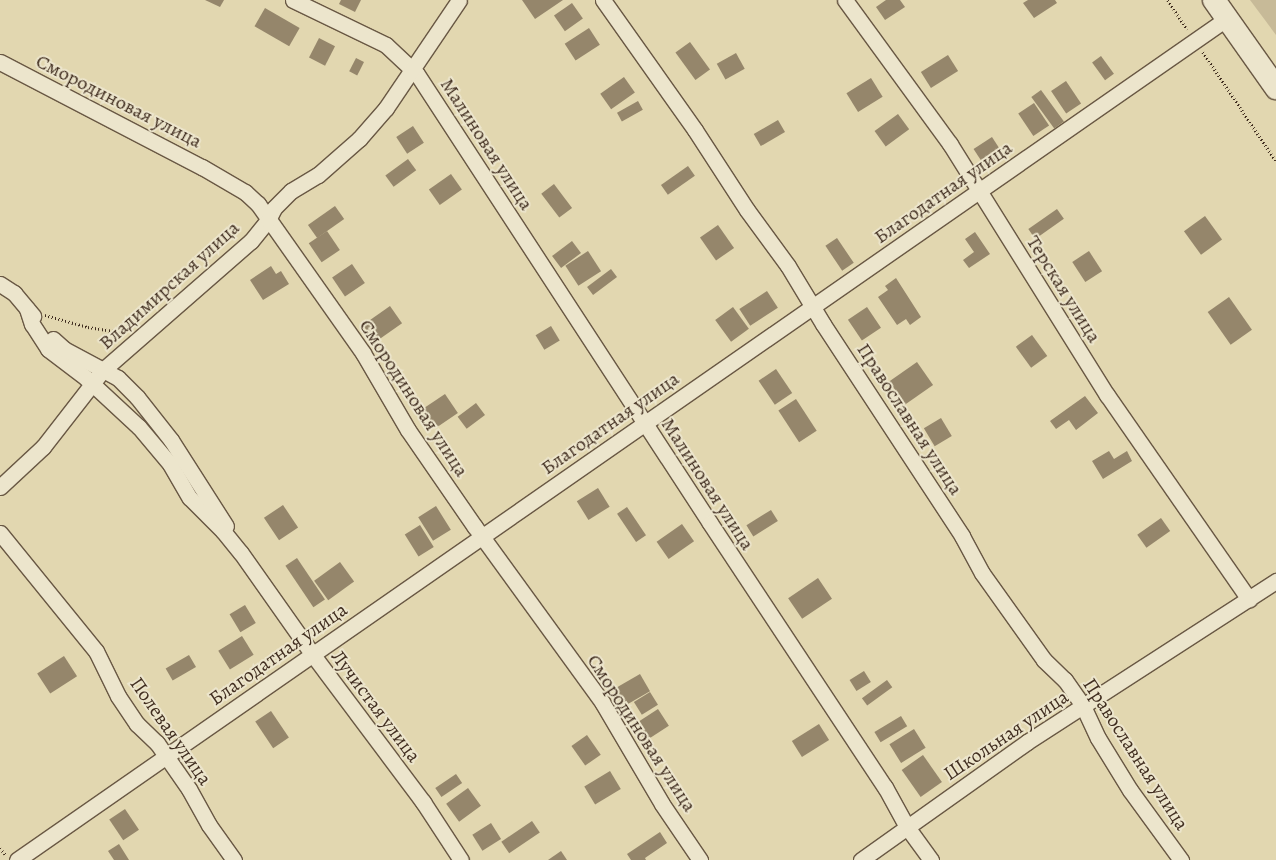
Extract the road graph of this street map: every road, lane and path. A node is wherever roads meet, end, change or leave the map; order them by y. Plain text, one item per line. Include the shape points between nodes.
1 (293, 0) edge
2 (459, 0) edge
3 (603, 0) edge
4 (844, 0) edge
5 (1168, 0) edge
6 (1214, 0) edge
7 (1226, 19) junction
8 (1196, 41) junction
9 (0, 62) edge
10 (411, 69) junction
11 (1276, 88) edge
12 (1276, 161) edge
13 (979, 192) junction
14 (268, 220) junction
15 (0, 284) edge
16 (812, 307) junction
17 (27, 309) junction
18 (146, 332) junction
19 (103, 370) junction
20 (92, 383) junction
21 (645, 424) junction
22 (0, 487) edge
23 (0, 533) edge
24 (482, 537) junction
25 (241, 553) junction
26 (1276, 582) edge
27 (1248, 599) junction
28 (313, 655) junction
29 (1083, 706) junction
30 (166, 756) junction
31 (907, 827) junction
32 (17, 860) edge
33 (234, 860) edge
34 (461, 860) edge
35 (700, 860) edge
36 (862, 860) edge
37 (931, 860) edge
38 (1181, 860) edge

1 - 10 street, Малиновая улица via 386,45
2 - 10 street, Владимирская улица
3 - 16 street, Православная улица via 788,266
4 - 13 street, Терская улица via 950,144
5 - 8 path
6 - 7 street
7 - 8 street, Благодатная улица
7 - 11 street
8 - 12 path
8 - 13 street, Благодатная улица
9 - 14 street, Смородиновая улица via 245,192
10 - 14 street, Владимирская улица via 386,108 359,139 318,175 291,191 274,208
10 - 21 street, Малиновая улица
13 - 16 street, Благодатная улица
13 - 27 street, Терская улица via 1107,395
14 - 18 street, Владимирская улица via 219,271
14 - 24 street, Смородиновая улица via 363,353 408,430
15 - 17 street, Лучистая улица via 14,293
16 - 21 street, Благодатная улица
16 - 29 street, Православная улица via 962,536 982,573 1044,660 1065,680
17 - 18 path via 88,327 123,333
17 - 19 street, Лучистая улица via 48,336 64,349
17 - 20 street, Лучистая улица via 32,324 48,349
18 - 19 street, Владимирская улица
19 - 20 street, Владимирская улица
19 - 25 street, Лучистая улица via 118,378 137,397 171,440
20 - 22 street, Владимирская улица via 43,448
20 - 25 street, Лучистая улица via 156,446 190,498
21 - 24 street, Благодатная улица
21 - 31 street, Малиновая улица via 885,787
23 - 30 street, Полевая улица via 96,651 118,696 137,724
24 - 28 street, Благодатная улица
24 - 35 street, Смородиновая улица via 602,702 662,804
25 - 28 street, Лучистая улица
26 - 27 street, Школьная улица
27 - 29 street, Школьная улица
28 - 30 street, Благодатная улица
28 - 34 street, Лучистая улица via 417,794
29 - 31 street, Школьная улица
29 - 38 street, Православная улица via 1098,738 1130,790
30 - 32 street, Благодатная улица
30 - 33 street, Полевая улица
31 - 36 street, Школьная улица
31 - 37 street, Малиновая улица

